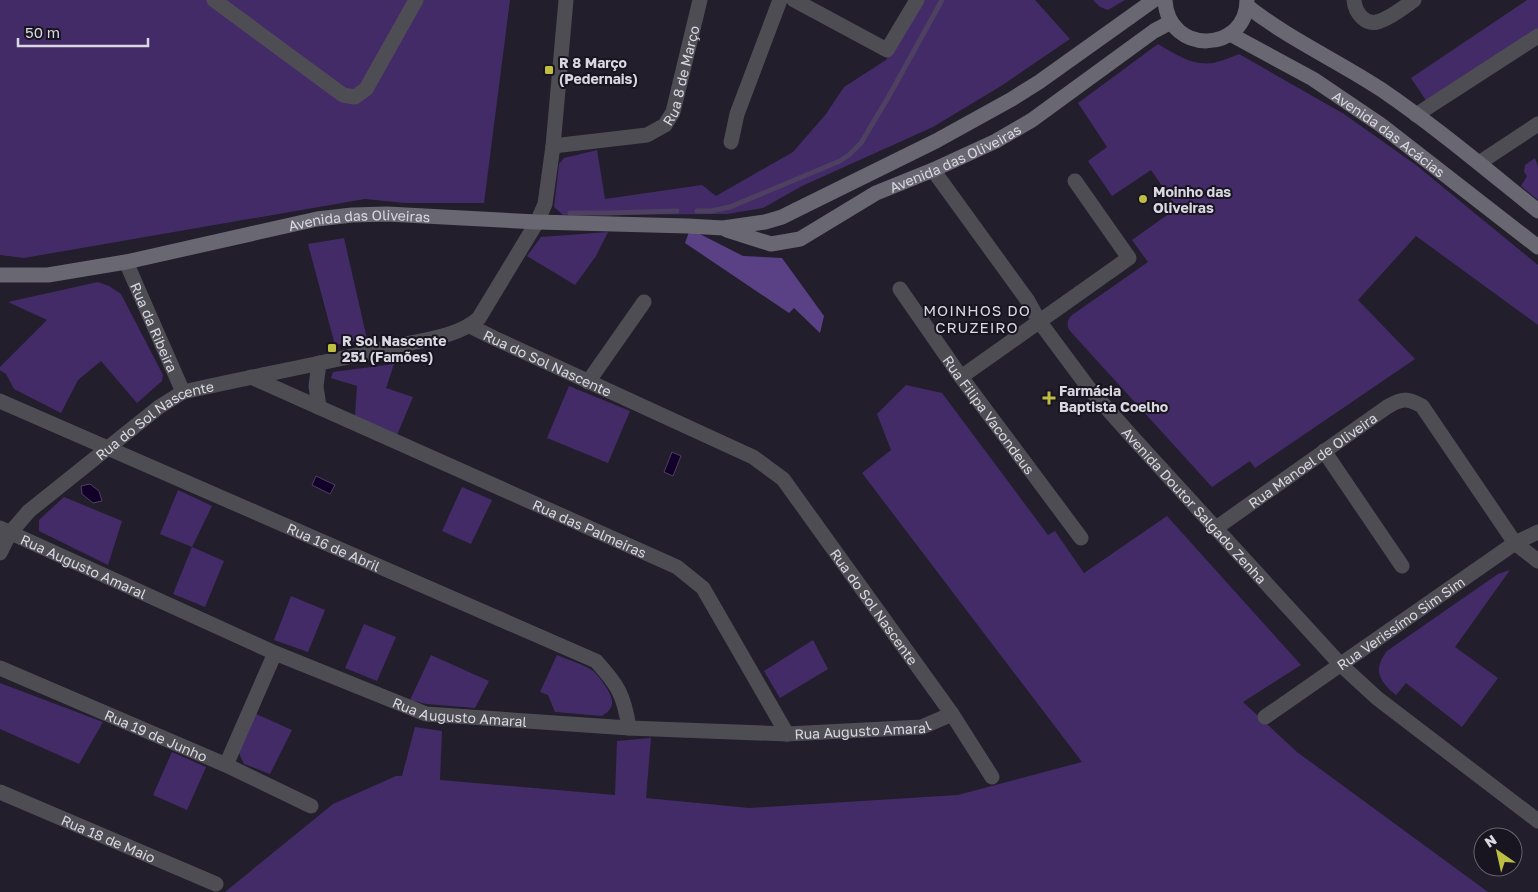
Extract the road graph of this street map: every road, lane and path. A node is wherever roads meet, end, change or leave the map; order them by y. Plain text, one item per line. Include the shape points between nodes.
1 (214, 0) edge
2 (416, 0) edge
3 (566, 0) edge
4 (700, 0) edge
5 (780, 0) edge
6 (794, 0) edge
7 (917, 0) edge
8 (1154, 0) edge
9 (1165, 0) edge
10 (1354, 0) edge
11 (1414, 0) edge
12 (1247, 3) edge
13 (1171, 22) junction
14 (1230, 34) junction
15 (1538, 36) edge
16 (1416, 115) junction
17 (1538, 124) edge
18 (936, 141) junction
19 (731, 142) dead end
20 (553, 146) junction
21 (1478, 163) junction
22 (934, 170) junction
23 (1075, 181) dead end
24 (1538, 211) edge
25 (538, 222) junction
26 (723, 228) junction
27 (1538, 247) edge
28 (126, 262) junction
29 (0, 274) edge
30 (900, 290) dead end
31 (644, 302) dead end
32 (1039, 321) junction
33 (470, 326) junction
34 (319, 364) junction
35 (251, 377) junction
36 (961, 377) junction
37 (588, 382) junction
38 (183, 392) junction
39 (0, 401) edge
40 (319, 407) junction
41 (107, 447) junction
42 (1324, 451) junction
43 (1216, 528) junction
44 (5, 530) edge
45 (1538, 532) edge
46 (1081, 538) dead end
47 (1515, 543) junction
48 (0, 553) edge
49 (1538, 561) edge
50 (1402, 566) dead end
51 (276, 653) junction
52 (1340, 664) junction
53 (0, 668) edge
54 (952, 714) junction
55 (1265, 716) dead end
56 (629, 728) junction
57 (788, 734) junction
58 (226, 765) junction
59 (992, 778) dead end
60 (0, 792) edge
61 (311, 806) dead end
62 (1538, 821) edge
63 (216, 884) dead end

1 - 2 street via 343,95 355,97 366,90
3 - 20 street
4 - 20 street, Rua 8 de Março via 673,112 665,125 647,135
5 - 19 street via 737,114
6 - 7 street via 887,50
8 - 18 street, Avenida das Oliveiras via 1039,82
9 - 13 street
10 - 11 street via 1362,18 1374,22
12 - 14 street, Avenida das Acácias via 1244,17
12 - 16 street, Avenida das Acácias via 1268,23 1382,90
13 - 14 street via 1191,39 1204,42
13 - 22 street, Avenida das Oliveiras via 1032,120
14 - 27 street, Avenida das Acácias via 1313,79 1381,125
15 - 16 street
16 - 21 street, Avenida das Acácias
17 - 21 street
18 - 22 street via 932,158
18 - 26 street, Avenida das Oliveiras via 782,217
20 - 25 street via 545,204
21 - 24 street, Avenida das Acácias
22 - 26 street, Avenida das Oliveiras via 876,194 800,239 771,244
22 - 32 street, Avenida Doutor Salgado Zenha
23 - 32 street via 1129,258
25 - 26 street, Avenida das Oliveiras
25 - 28 street, Avenida das Oliveiras via 352,214
25 - 33 street
28 - 29 street, Avenida das Oliveiras via 48,276
28 - 38 street, Rua da Ribeira
30 - 36 street, Rua Filipa Vacondeus
31 - 37 street
32 - 36 street
32 - 43 street, Avenida Doutor Salgado Zenha via 1088,387
33 - 34 street, Rua do Sol Nascente
33 - 37 street, Rua do Sol Nascente
34 - 35 street, Rua do Sol Nascente
34 - 40 street via 316,386
35 - 38 street, Rua do Sol Nascente
35 - 40 street, Rua das Palmeiras
36 - 46 street, Rua Filipa Vacondeus
37 - 54 street, Rua do Sol Nascente via 753,456 783,480
38 - 41 street, Rua do Sol Nascente
39 - 41 street, Rua 16 de Abril
40 - 57 street, Rua das Palmeiras via 677,567 703,588
41 - 44 street, Rua do Sol Nascente
41 - 56 street, Rua 16 de Abril via 596,661 612,678 625,702
42 - 43 street, Rua Manoel de Oliveira
42 - 47 street, Rua Manoel de Oliveira via 1387,407 1399,400 1411,400 1422,406
42 - 50 street
43 - 52 street, Avenida Doutor Salgado Zenha
44 - 48 street, Rua do Sol Nascente
44 - 51 street, Rua Augusto Amaral
45 - 47 street, Rua Verissímo Sim Sim
47 - 49 street
47 - 52 street, Rua Verissímo Sim Sim
51 - 56 street, Rua Augusto Amaral via 426,714
51 - 58 street
52 - 55 street, Rua Verissímo Sim Sim
52 - 62 street, Avenida Doutor Salgado Zenha via 1376,698
53 - 58 street, Rua 19 de Junho
54 - 57 street, Rua Augusto Amaral via 922,727
54 - 59 street, Rua do Sol Nascente
56 - 57 street, Rua Augusto Amaral
58 - 61 street, Rua 19 de Junho
60 - 63 street, Rua 18 de Maio

